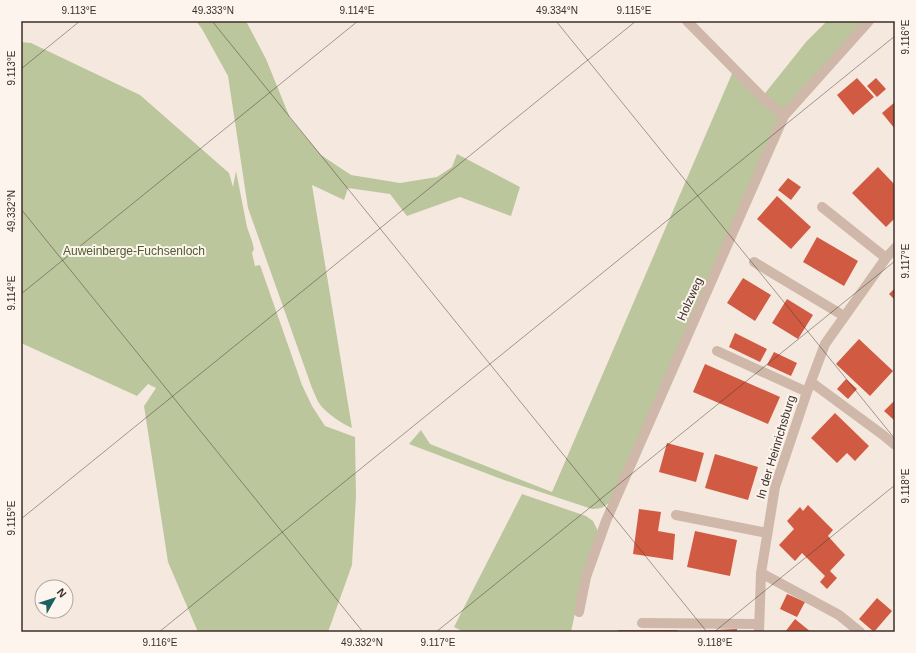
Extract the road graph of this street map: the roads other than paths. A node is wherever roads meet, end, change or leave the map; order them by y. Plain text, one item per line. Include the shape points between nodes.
1 (687, 21) edge
2 (869, 21) edge
3 (784, 116) junction
4 (822, 207) dead end
5 (895, 248) edge
6 (886, 258) junction
7 (754, 262) dead end
8 (844, 316) junction
9 (717, 351) dead end
10 (809, 387) junction
11 (895, 445) edge
12 (676, 515) dead end
13 (767, 533) junction
14 (761, 573) junction
15 (579, 612) dead end
16 (642, 623) dead end
17 (758, 628) edge
18 (860, 632) edge

1 - 3 street via 756,92
2 - 3 street, Holzweg
3 - 15 street, Holzweg via 606,521 586,577
4 - 6 street
5 - 6 street, In der Heinrichsburg
6 - 8 street, In der Heinrichsburg
7 - 8 street
8 - 10 street, In der Heinrichsburg via 825,344
9 - 10 street, In der Heinrichsburg
10 - 11 street, In der Heinrichsburg
10 - 13 street, In der Heinrichsburg via 775,487
12 - 13 street
13 - 14 street, In der Heinrichsburg
14 - 17 street, In der Heinrichsburg
14 - 18 street via 840,615
16 - 17 street, In der Heinrichsburg

